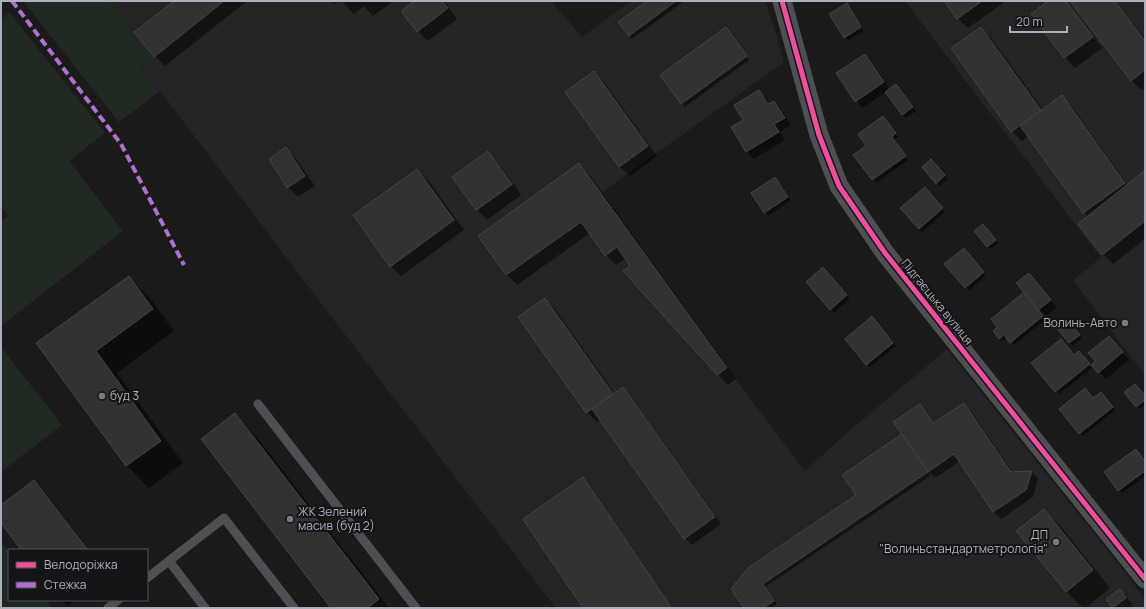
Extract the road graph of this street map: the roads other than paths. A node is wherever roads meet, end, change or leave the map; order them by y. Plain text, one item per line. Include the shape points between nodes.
1 (782, 1) edge
2 (258, 404) dead end
3 (169, 561) junction
4 (148, 577) edge
5 (1145, 579) edge
6 (117, 601) edge
7 (108, 608) edge
8 (205, 608) edge
9 (294, 608) edge
10 (416, 608) edge

1 - 5 street, Підгаєцька вулиця via 819,135 839,186 885,253
2 - 10 lane
3 - 4 lane
3 - 8 lane
3 - 9 lane via 224,518
6 - 7 lane

